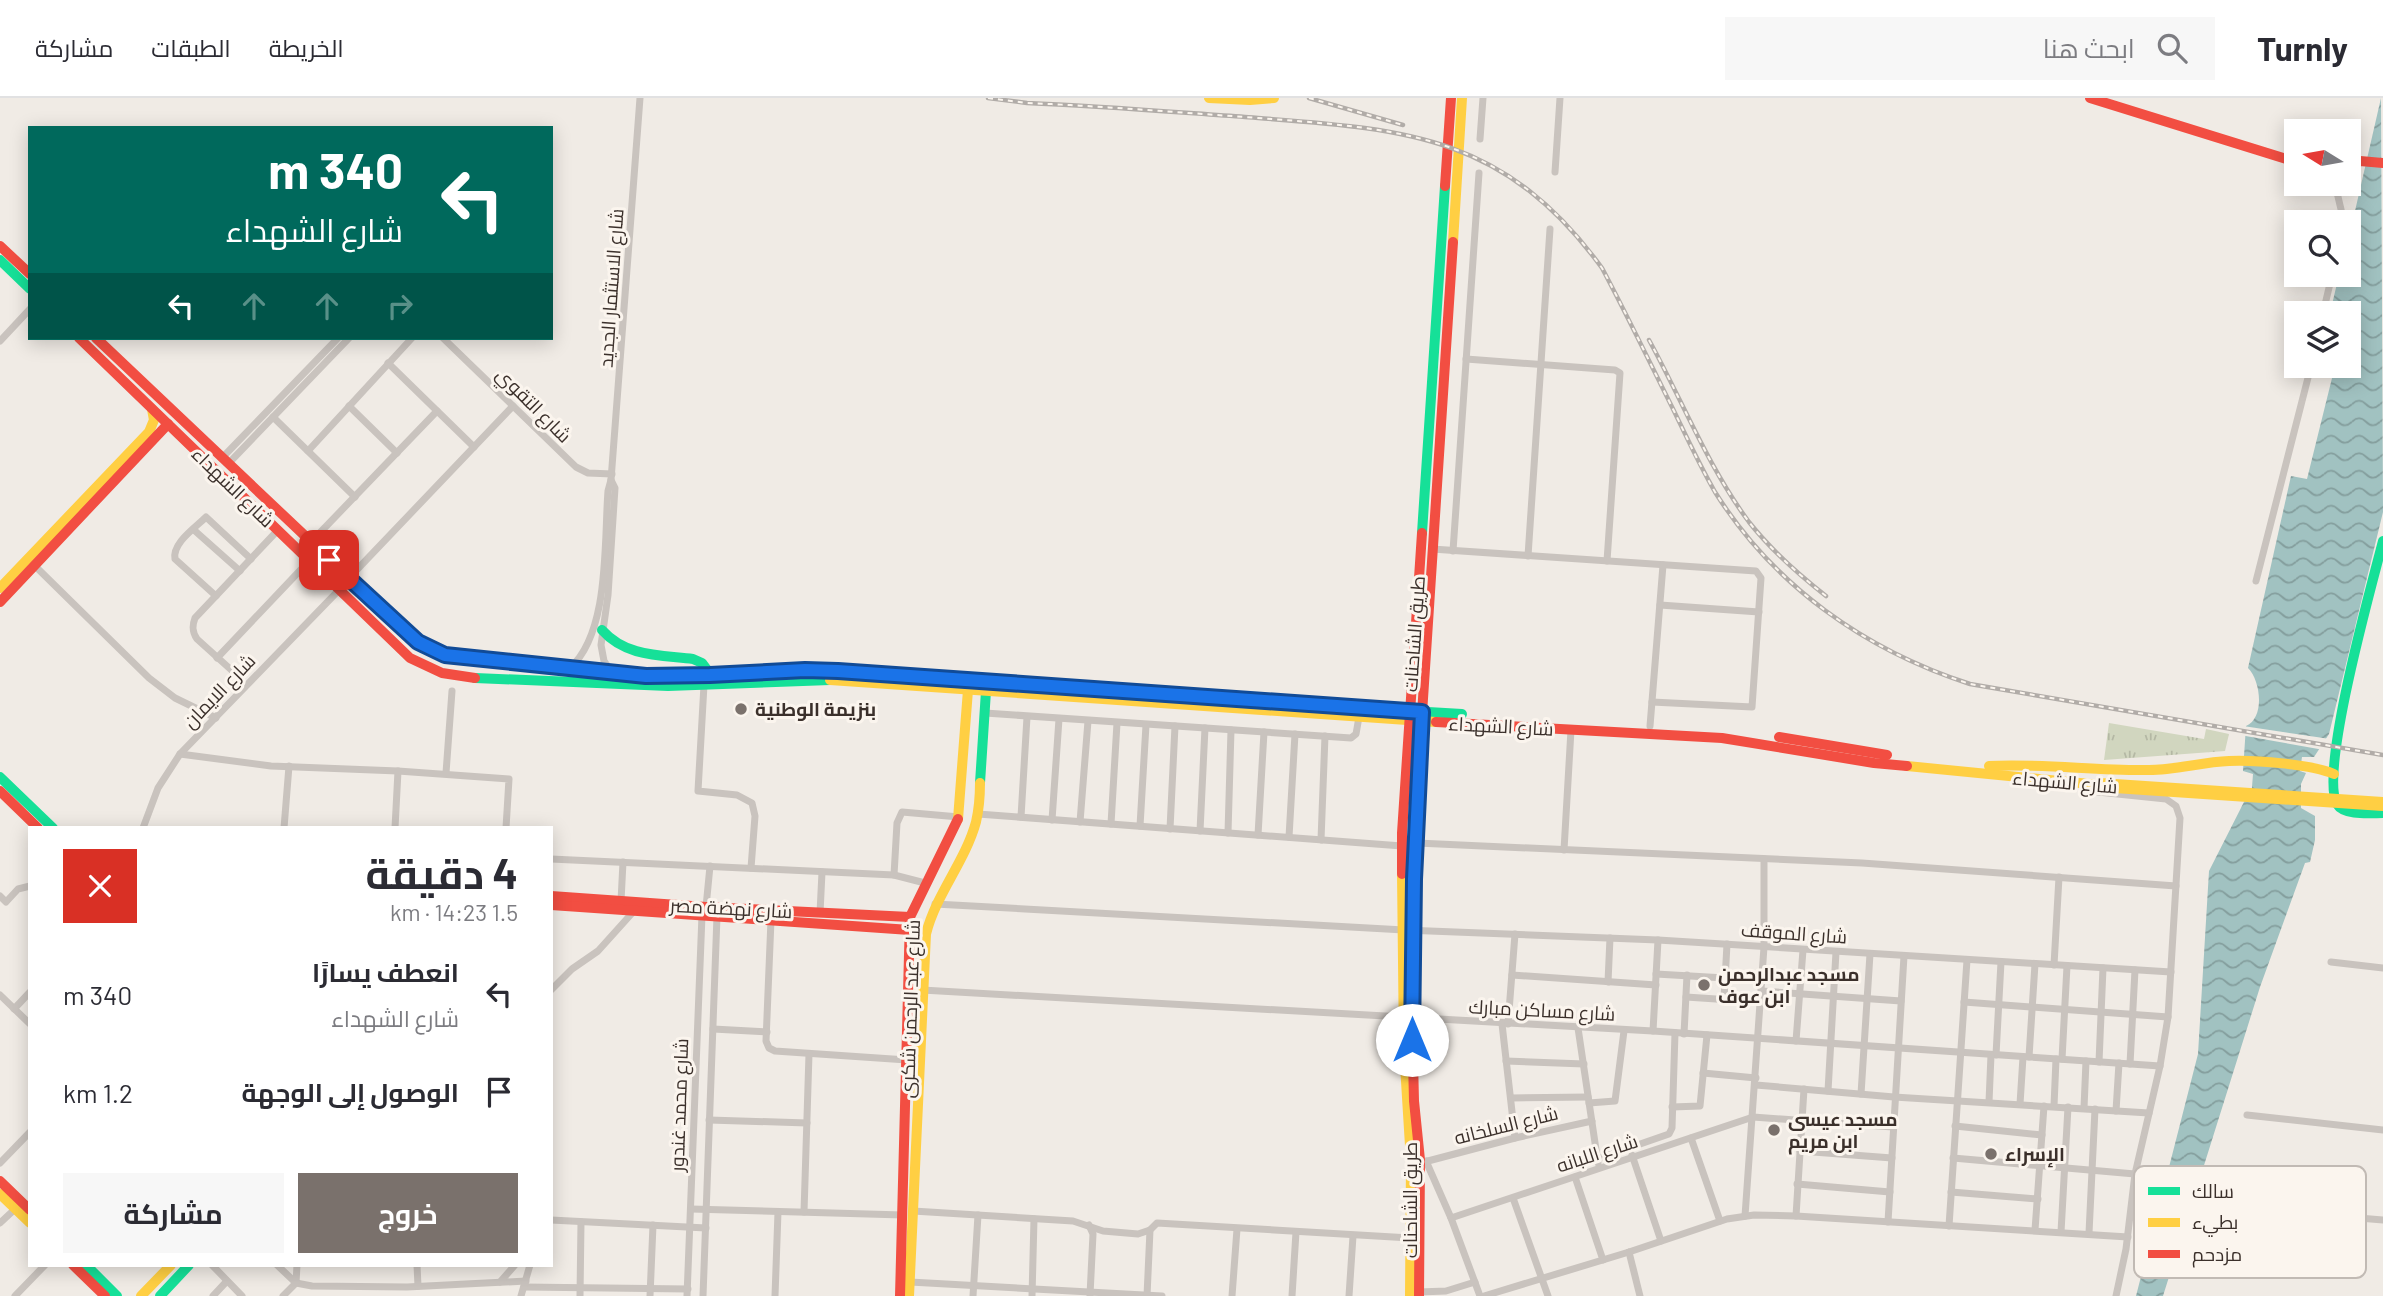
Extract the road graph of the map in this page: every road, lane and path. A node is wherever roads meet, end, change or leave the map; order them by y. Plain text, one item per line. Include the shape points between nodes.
1 (640, 98) edge
2 (1209, 98) edge
3 (1274, 98) edge
4 (1451, 98) edge
5 (1462, 98) edge
6 (1483, 98) edge
7 (1560, 98) edge
8 (2090, 98) edge
9 (1480, 139) dead end
10 (2383, 156) edge
11 (2284, 158) edge
12 (2361, 158) edge
13 (2361, 160) edge
14 (2383, 163) edge
15 (1555, 172) dead end
16 (1479, 173) dead end
17 (1550, 229) dead end
18 (0, 246) edge
19 (0, 260) edge
20 (28, 272) edge
21 (28, 287) edge
22 (28, 311) edge
23 (1441, 331) junction
24 (336, 340) edge
25 (347, 340) edge
26 (410, 340) edge
27 (445, 340) edge
28 (0, 341) edge
29 (96, 343) edge
30 (1466, 359) junction
31 (114, 363) junction
32 (388, 363) junction
33 (1541, 365) junction
34 (2308, 378) edge
35 (302, 381) junction
36 (349, 406) junction
37 (513, 406) junction
38 (150, 407) junction
39 (437, 411) junction
40 (273, 417) junction
41 (168, 424) junction
42 (474, 447) junction
43 (307, 451) junction
44 (397, 453) junction
45 (224, 461) junction
46 (611, 477) junction
47 (355, 497) junction
48 (1428, 522) junction
49 (194, 530) junction
50 (278, 530) junction
51 (2383, 541) edge
52 (311, 543) junction
53 (1432, 550) junction
54 (1453, 551) junction
55 (1528, 556) junction
56 (251, 559) junction
57 (309, 561) junction
58 (1607, 561) junction
59 (31, 562) junction
60 (1663, 565) junction
61 (240, 571) junction
62 (2256, 581) dead end
63 (343, 584) junction
64 (216, 596) junction
65 (0, 598) edge
66 (1660, 605) junction
67 (1759, 612) junction
68 (598, 629) junction
69 (445, 655) junction
70 (217, 658) junction
71 (470, 659) junction
72 (569, 669) junction
73 (443, 674) junction
74 (614, 674) junction
75 (238, 676) dead end
76 (472, 677) junction
77 (707, 680) junction
78 (968, 690) junction
79 (452, 691) dead end
80 (986, 691) junction
81 (1652, 702) junction
82 (1258, 705) junction
83 (967, 710) junction
84 (985, 713) junction
85 (1415, 716) junction
86 (1027, 717) junction
87 (1359, 717) junction
88 (216, 718) junction
89 (1059, 719) junction
90 (1088, 721) junction
91 (1117, 723) junction
92 (1146, 724) junction
93 (1175, 726) junction
94 (1650, 726) junction
95 (1205, 729) junction
96 (1231, 730) junction
97 (1571, 730) junction
98 (1264, 732) junction
99 (1295, 734) junction
100 (1325, 736) junction
101 (180, 754) junction
102 (289, 766) junction
103 (1989, 766) junction
104 (2332, 768) junction
105 (398, 771) junction
106 (446, 773) junction
107 (0, 777) edge
108 (2044, 779) junction
109 (2100, 781) junction
110 (0, 791) edge
111 (2383, 796) edge
112 (2383, 804) edge
113 (24, 808) junction
114 (2383, 813) edge
115 (978, 814) junction
116 (958, 817) junction
117 (1021, 817) junction
118 (1052, 820) junction
119 (1080, 822) junction
120 (38, 823) edge
121 (1111, 824) junction
122 (145, 826) edge
123 (284, 826) edge
124 (395, 826) edge
125 (506, 826) edge
126 (1140, 826) junction
127 (1170, 829) junction
128 (1200, 831) junction
129 (1228, 833) junction
130 (1258, 835) junction
131 (950, 837) junction
132 (1289, 837) junction
133 (1321, 840) junction
134 (965, 846) junction
135 (1564, 850) junction
136 (1409, 851) junction
137 (940, 856) junction
138 (553, 859) edge
139 (1764, 859) junction
140 (623, 862) junction
141 (957, 863) junction
142 (710, 866) junction
143 (751, 868) junction
144 (822, 872) junction
145 (894, 875) junction
146 (2059, 877) junction
147 (925, 883) junction
148 (28, 886) edge
149 (2176, 886) junction
150 (0, 896) edge
151 (553, 896) edge
152 (621, 901) junction
153 (935, 904) junction
154 (553, 905) edge
155 (634, 911) junction
156 (708, 913) junction
157 (820, 913) junction
158 (771, 920) junction
159 (861, 920) junction
160 (910, 923) junction
161 (1409, 930) junction
162 (1515, 934) junction
163 (1610, 938) junction
164 (1658, 940) junction
165 (1727, 944) junction
166 (1764, 947) junction
167 (1803, 950) junction
168 (1836, 952) junction
169 (1870, 954) junction
170 (1904, 956) junction
171 (1967, 960) junction
172 (2001, 962) junction
173 (2331, 962) dead end
174 (2035, 964) junction
175 (2054, 965) junction
176 (2067, 966) junction
177 (2103, 968) junction
178 (2383, 968) edge
179 (2135, 970) junction
180 (2171, 972) junction
181 (1656, 974) junction
182 (1512, 975) junction
183 (1687, 975) junction
184 (1725, 978) junction
185 (1608, 982) junction
186 (1656, 985) junction
187 (553, 988) edge
188 (922, 990) junction
189 (1762, 992) junction
190 (28, 994) edge
191 (1799, 994) junction
192 (1686, 996) junction
193 (1833, 996) junction
194 (1724, 999) junction
195 (1867, 999) junction
196 (2, 1000) edge
197 (1901, 1001) junction
198 (1761, 1002) junction
199 (1964, 1002) junction
200 (1998, 1004) junction
201 (2032, 1006) junction
202 (14, 1009) junction
203 (2065, 1009) junction
204 (2100, 1012) junction
205 (2133, 1014) junction
206 (2168, 1017) junction
207 (1408, 1019) junction
208 (28, 1022) edge
209 (1505, 1024) junction
210 (1578, 1028) junction
211 (713, 1029) junction
212 (1624, 1031) junction
213 (1653, 1031) junction
214 (767, 1032) junction
215 (1675, 1033) junction
216 (1684, 1034) junction
217 (1707, 1035) junction
218 (1759, 1039) junction
219 (1796, 1041) junction
220 (1830, 1044) junction
221 (1864, 1046) junction
222 (1897, 1048) junction
223 (1960, 1052) junction
224 (809, 1054) junction
225 (1994, 1055) junction
226 (2026, 1057) junction
227 (2059, 1059) junction
228 (907, 1060) junction
229 (1506, 1061) junction
230 (2086, 1061) junction
231 (2099, 1062) junction
232 (2119, 1063) junction
233 (1584, 1064) junction
234 (2130, 1064) junction
235 (2160, 1066) junction
236 (1703, 1073) junction
237 (1756, 1082) junction
238 (913, 1083) junction
239 (1804, 1089) junction
240 (1828, 1091) junction
241 (1861, 1094) junction
242 (1894, 1097) junction
243 (1511, 1098) junction
244 (1589, 1100) junction
245 (1957, 1101) junction
246 (1989, 1102) junction
247 (2020, 1104) junction
248 (2044, 1106) junction
249 (2054, 1106) junction
250 (1672, 1107) junction
251 (2068, 1107) junction
252 (2084, 1108) junction
253 (2095, 1109) junction
254 (2116, 1111) junction
255 (2149, 1113) junction
256 (2248, 1115) dead end
257 (1753, 1116) junction
258 (1802, 1119) junction
259 (709, 1120) junction
260 (1592, 1121) junction
261 (807, 1123) junction
262 (1955, 1126) junction
263 (1893, 1127) junction
264 (2383, 1130) edge
265 (28, 1134) edge
266 (2042, 1135) junction
267 (1515, 1138) junction
268 (1691, 1138) junction
269 (1626, 1150) junction
270 (1800, 1151) junction
271 (1634, 1157) junction
272 (1892, 1158) junction
273 (1953, 1158) junction
274 (1597, 1159) junction
275 (1424, 1161) junction
276 (0, 1163) edge
277 (2040, 1165) junction
278 (2137, 1166) edge
279 (2065, 1167) junction
280 (1599, 1169) junction
281 (2092, 1169) junction
282 (2134, 1174) edge
283 (1575, 1177) junction
284 (0, 1181) edge
285 (2134, 1183) edge
286 (1797, 1184) junction
287 (1890, 1192) junction
288 (1951, 1192) junction
289 (0, 1194) edge
290 (1513, 1198) junction
291 (2038, 1199) junction
292 (22, 1209) edge
293 (691, 1209) junction
294 (706, 1209) junction
295 (778, 1212) junction
296 (804, 1212) junction
297 (908, 1213) junction
298 (978, 1215) junction
299 (1745, 1216) junction
300 (1796, 1216) junction
301 (1451, 1218) junction
302 (1034, 1219) junction
303 (553, 1220) edge
304 (1720, 1221) junction
305 (581, 1222) junction
306 (1888, 1222) junction
307 (0, 1223) edge
308 (653, 1225) junction
309 (1089, 1225) junction
310 (1949, 1226) junction
311 (690, 1227) junction
312 (706, 1228) junction
313 (1237, 1229) junction
314 (1150, 1230) junction
315 (2035, 1230) junction
316 (2061, 1232) junction
317 (1296, 1233) junction
318 (2089, 1233) junction
319 (1353, 1236) junction
320 (2128, 1237) junction
321 (1410, 1238) junction
322 (1661, 1241) junction
323 (1629, 1252) junction
324 (1603, 1260) junction
325 (43, 1267) edge
326 (75, 1267) edge
327 (88, 1267) edge
328 (169, 1267) edge
329 (187, 1267) edge
330 (214, 1267) edge
331 (279, 1267) edge
332 (297, 1267) edge
333 (417, 1267) edge
334 (513, 1267) edge
335 (529, 1267) edge
336 (1542, 1278) junction
337 (227, 1281) junction
338 (500, 1282) junction
339 (1475, 1282) junction
340 (296, 1283) junction
341 (525, 1284) junction
342 (418, 1286) junction
343 (974, 1286) junction
344 (333, 1287) junction
345 (371, 1287) junction
346 (910, 1289) edge
347 (580, 1292) edge
348 (650, 1292) edge
349 (687, 1292) edge
350 (1032, 1293) edge
351 (1090, 1294) edge
352 (1416, 1295) edge
353 (15, 1296) edge
354 (105, 1296) edge
355 (117, 1296) edge
356 (141, 1296) edge
357 (160, 1296) edge
358 (213, 1296) edge
359 (242, 1296) edge
360 (283, 1296) edge
361 (333, 1296) edge
362 (371, 1296) edge
363 (521, 1296) edge
364 (703, 1296) edge
365 (775, 1296) edge
366 (900, 1296) edge
367 (973, 1296) edge
368 (1147, 1296) edge
369 (1162, 1296) edge
370 (1232, 1296) edge
371 (1292, 1296) edge
372 (1349, 1296) edge
373 (1482, 1296) edge
374 (1548, 1296) edge
375 (1640, 1296) edge
376 (2116, 1296) edge

1 - 46 street, شارع الاستثمار الجديد
2 - 3 main road
4 - 23 main road, طريق الشاحنات
5 - 23 main road, طريق الشاحنات
6 - 9 street
7 - 15 street
8 - 11 main road
10 - 12 main road
13 - 14 main road
16 - 30 street
17 - 33 street
18 - 20 main road
19 - 21 main road
22 - 28 street
23 - 48 main road, طريق الشاحنات
24 - 35 street
25 - 35 street
26 - 32 street
27 - 37 street, شارع التقوي
29 - 31 main road, شارع الشهداء
30 - 33 street
30 - 54 street
31 - 38 main road, شارع الشهداء
31 - 45 main road, شارع الشهداء
32 - 36 street
32 - 39 street
33 - 55 street
33 - 58 street via 1620,373
34 - 62 street
35 - 40 street
35 - 45 street
36 - 43 street
36 - 44 street
37 - 42 street, شارع الايمان
37 - 46 street, شارع التقوي via 576,467
38 - 41 main road, شارع الشهداء
38 - 59 main road via 154,420 149,432
39 - 42 street
39 - 44 street
40 - 43 street
40 - 45 street
41 - 50 main road, شارع الشهداء
41 - 59 main road
42 - 63 street, شارع الايمان
43 - 47 street
44 - 47 street
45 - 52 main road, شارع الشهداء
46 - 68 street, شارع الاستثمار الجديد via 615,488 608,595
47 - 52 street
48 - 53 main road, طريق الشاحنات
48 - 85 main road, طريق الشاحنات
49 - 56 street via 206,517
49 - 61 street
49 - 64 street via 175,549 175,559
50 - 56 street
50 - 57 main road, شارع الشهداء
51 - 104 main road via 2332,743
52 - 63 main road, شارع الشهداء
53 - 54 street
53 - 85 main road, طريق الشاحنات
54 - 55 street
55 - 58 street
56 - 61 street
57 - 63 main road, شارع الشهداء
57 - 70 street
58 - 60 street
59 - 65 main road
59 - 88 street via 149,678 175,698
60 - 66 street
60 - 67 street via 1756,571 1761,578
61 - 64 street
63 - 69 main road, شارع الشهداء via 418,642
63 - 73 main road, شارع الشهداء via 410,658
63 - 88 street, شارع الايمان
64 - 70 street via 195,618 192,629
66 - 67 street
66 - 81 street
67 - 81 street via 1752,707
68 - 72 street, شارع الاستثمار الجديد
68 - 74 street, شارع الاستثمار الجديد via 601,653
68 - 77 main road via 623,649 696,660
69 - 71 main road, شارع الشهداء
69 - 73 main road via 448,663
70 - 75 street
71 - 72 main road, شارع الشهداء
71 - 76 main road via 466,667
72 - 74 main road, شارع الشهداء
73 - 76 main road, شارع الشهداء
74 - 77 main road, شارع الشهداء
76 - 77 main road, شارع الشهداء via 636,685
77 - 78 main road, شارع الشهداء via 821,680
77 - 82 main road, شارع الشهداء via 821,670
77 - 143 street via 698,791 737,795 752,803
78 - 80 main road, شارع الشهداء
78 - 83 main road, شارع عبد الرحمن شكرى
79 - 106 street
80 - 82 main road, شارع الشهداء
80 - 84 main road, شارع عبد الرحمن شكرى
81 - 94 street
82 - 85 main road, شارع الشهداء
82 - 87 main road, شارع الشهداء
83 - 84 main road
83 - 116 main road, شارع عبد الرحمن شكرى
84 - 86 street
84 - 115 main road, شارع عبد الرحمن شكرى
85 - 87 main road, شارع الشهداء
85 - 94 main road, شارع الشهداء
85 - 97 main road, شارع الشهداء
85 - 136 main road, طريق الشاحنات
86 - 89 street
86 - 117 street
87 - 100 street via 1351,738
88 - 101 street, شارع الايمان
89 - 90 street
89 - 118 street
90 - 91 street
90 - 119 street
91 - 92 street
91 - 121 street
92 - 93 street
92 - 126 street
93 - 95 street
93 - 127 street
94 - 103 main road, شارع الشهداء via 1736,731 1876,754
95 - 96 street
95 - 128 street
96 - 98 street
96 - 129 street
97 - 108 main road, شارع الشهداء via 1736,740 1874,763
97 - 135 street
98 - 99 street
98 - 130 street
99 - 100 street
99 - 132 street
100 - 133 street
101 - 102 street
101 - 122 street, شارع الايمان via 158,788
102 - 105 street
102 - 123 street
103 - 104 main road via 2153,770 2230,761
103 - 109 main road, شارع الشهداء
104 - 114 main road via 2334,797 2340,807
105 - 106 street
105 - 124 street
106 - 125 street via 509,779
107 - 113 main road
108 - 109 main road, شارع الشهداء
108 - 149 street via 2058,787 2173,803 2180,818
109 - 111 main road, شارع الشهداء
109 - 112 main road, شارع الشهداء, bridge
110 - 113 main road
113 - 120 main road
115 - 117 street
115 - 134 main road, شارع عبد الرحمن شكرى
116 - 131 main road, شارع عبد الرحمن شكرى
116 - 145 street via 902,811
117 - 118 street
118 - 119 street
119 - 121 street
121 - 126 street
126 - 127 street
127 - 128 street
128 - 129 street
129 - 130 street
130 - 132 street
131 - 134 main road
131 - 137 main road, شارع عبد الرحمن شكرى
132 - 133 street
133 - 136 street
134 - 141 main road, شارع عبد الرحمن شكرى
135 - 136 street
135 - 139 street
136 - 161 main road, طريق الشاحنات
137 - 141 main road
137 - 147 main road, شارع عبد الرحمن شكرى
138 - 140 street
139 - 146 street
139 - 166 street
140 - 142 street
140 - 152 street
141 - 153 main road, شارع عبد الرحمن شكرى
142 - 143 street
142 - 156 street
143 - 144 street
144 - 145 street
144 - 157 street
145 - 147 street
146 - 149 street
146 - 175 street
147 - 160 main road, شارع عبد الرحمن شكرى
148 - 150 street via 5,902
149 - 180 street
151 - 152 main road, شارع نهضة مصر
152 - 156 main road, شارع نهضة مصر
153 - 161 street, شارع الموقف
153 - 188 main road, شارع عبد الرحمن شكرى via 926,934
154 - 155 main road, شارع نهضة مصر
155 - 156 main road, شارع نهضة مصر
155 - 187 street via 598,951
156 - 157 main road, شارع نهضة مصر
156 - 158 main road, شارع نهضة مصر
156 - 211 street, شارع محمد غندور
156 - 293 street, شارع محمد غندور
157 - 159 main road, شارع نهضة مصر
158 - 159 main road, شارع نهضة مصر
158 - 214 street
159 - 160 main road, شارع نهضة مصر
160 - 228 main road, شارع عبد الرحمن شكرى
161 - 162 street, شارع الموقف
161 - 207 main road, طريق الشاحنات
162 - 163 street, شارع الموقف
162 - 182 street
163 - 164 street, شارع الموقف
163 - 185 street
164 - 165 street, شارع الموقف
164 - 181 street
165 - 166 street, شارع الموقف
165 - 184 street
166 - 167 street, شارع الموقف
166 - 189 street
167 - 168 street, شارع الموقف
167 - 191 street
168 - 169 street, شارع الموقف
168 - 193 street
169 - 170 street, شارع الموقف
169 - 195 street
170 - 171 street, شارع الموقف
170 - 197 street
171 - 172 street, شارع الموقف
171 - 199 street
172 - 174 street, شارع الموقف
172 - 200 street
173 - 178 street
174 - 175 street, شارع الموقف
174 - 201 street
175 - 176 street, شارع الموقف
176 - 177 street, شارع الموقف
176 - 203 street
177 - 179 street, شارع الموقف
177 - 204 street
179 - 180 street, شارع الموقف
179 - 205 street
180 - 206 street
181 - 183 street
181 - 186 street
182 - 185 street
182 - 209 street
183 - 184 street
183 - 192 street
184 - 194 street
185 - 186 street
186 - 213 street
188 - 207 street, شارع مساكن مبارك
188 - 238 main road, شارع عبد الرحمن شكرى
189 - 191 street
189 - 198 street
190 - 202 street
191 - 193 street
191 - 219 street
192 - 194 street
192 - 216 street
193 - 195 street
193 - 220 street
194 - 198 street
195 - 197 street
195 - 221 street
196 - 202 street
197 - 222 street
198 - 218 street
199 - 200 street
199 - 223 street
200 - 201 street
200 - 225 street
201 - 203 street
201 - 226 street
202 - 208 street
203 - 204 street
203 - 227 street
204 - 205 street
204 - 231 street
205 - 206 street
205 - 234 street
206 - 235 street
207 - 209 street, شارع مساكن مبارك
207 - 275 main road, طريق الشاحنات
207 - 321 main road, طريق الشاحنات via 1404,1078 1411,1162
209 - 210 street, شارع مساكن مبارك
209 - 229 street
210 - 212 street, شارع مساكن مبارك
210 - 233 street
211 - 214 street
211 - 259 street, شارع محمد غندور
212 - 213 street, شارع مساكن مبارك
212 - 244 street via 1616,1100
213 - 215 street, شارع مساكن مبارك
214 - 224 street via 769,1048
215 - 216 street, شارع مساكن مبارك
215 - 250 street
216 - 217 street, شارع مساكن مبارك
217 - 218 street, شارع مساكن مبارك
217 - 236 street
218 - 219 street, شارع مساكن مبارك
218 - 237 street
219 - 220 street, شارع مساكن مبارك
220 - 221 street, شارع مساكن مبارك
220 - 240 street
221 - 222 street, شارع مساكن مبارك
221 - 241 street
222 - 223 street, شارع مساكن مبارك
222 - 242 street
223 - 225 street, شارع مساكن مبارك
223 - 245 street
224 - 228 street
224 - 261 street
225 - 226 street, شارع مساكن مبارك
225 - 246 street
226 - 227 street, شارع مساكن مبارك
226 - 247 street
227 - 230 street, شارع مساكن مبارك
227 - 249 street
228 - 238 main road, شارع عبد الرحمن شكرى
229 - 233 street
229 - 243 street
230 - 231 street, شارع مساكن مبارك
230 - 252 street
231 - 232 street, شارع مساكن مبارك
232 - 234 street, شارع مساكن مبارك
232 - 254 street
233 - 244 street
234 - 235 street, شارع مساكن مبارك
235 - 255 street
236 - 237 street
236 - 250 street via 1699,1107
237 - 239 street
237 - 257 street
238 - 297 main road, شارع عبد الرحمن شكرى
239 - 240 street
239 - 258 street
240 - 241 street
241 - 242 street
242 - 245 street
242 - 263 street
243 - 244 street
243 - 267 street
244 - 260 street
245 - 246 street
245 - 262 street
246 - 247 street
247 - 248 street
248 - 249 street
248 - 266 street
249 - 251 street
250 - 269 street via 1672,1128 1667,1136
251 - 252 street
251 - 279 street
252 - 253 street
253 - 254 street
253 - 281 street
254 - 255 street
255 - 278 street
256 - 264 street
257 - 258 street
257 - 268 street, شارع اللبانه
257 - 299 street
258 - 263 street
258 - 270 street
259 - 261 street
259 - 294 street, شارع محمد غندور
260 - 267 street, شارع السلخانه
260 - 274 street
261 - 296 street
262 - 266 street
262 - 273 street
263 - 272 street
265 - 276 street
266 - 277 street
267 - 275 street, شارع السلخانه
268 - 271 street, شارع اللبانه
268 - 304 street
269 - 271 street
269 - 274 street
270 - 272 street
270 - 286 street
271 - 280 street, شارع اللبانه
271 - 322 street
272 - 287 street
273 - 277 street
273 - 288 street
274 - 280 street
275 - 301 street
275 - 352 main road, طريق الشاحنات
277 - 279 street
277 - 291 street
279 - 281 street
279 - 316 street
280 - 283 street, شارع اللبانه
281 - 282 street
281 - 318 street
283 - 290 street, شارع اللبانه
283 - 324 street
284 - 292 main road
285 - 320 street
286 - 287 street
286 - 300 street
287 - 306 street
288 - 291 street
288 - 310 street
289 - 292 main road
290 - 301 street, شارع اللبانه
290 - 336 street
291 - 315 street
292 - 307 street
293 - 294 street
293 - 311 street, شارع محمد غندور
294 - 295 street
294 - 312 street, شارع محمد غندور
295 - 296 street
295 - 365 street
296 - 297 street
297 - 298 street
297 - 346 main road, شارع عبد الرحمن شكرى
297 - 366 main road, شارع عبد الرحمن شكرى
298 - 302 street
298 - 343 street
299 - 300 street
299 - 304 street
300 - 306 street
301 - 339 street
302 - 309 street
302 - 350 street
303 - 305 street
304 - 322 street
305 - 308 street
305 - 347 street
306 - 310 street
308 - 311 street
308 - 348 street
309 - 314 street via 1138,1234
309 - 351 street via 1093,1234
310 - 315 street
311 - 312 street
311 - 349 street, شارع محمد غندور
312 - 364 street, شارع محمد غندور
313 - 314 street via 1157,1223
313 - 317 street
313 - 370 street
314 - 368 street
315 - 316 street
316 - 318 street
317 - 319 street
317 - 371 street
318 - 320 street
319 - 321 street
319 - 372 street
320 - 376 street
321 - 352 main road, طريق الشاحنات
322 - 323 street
323 - 324 street
323 - 375 street
324 - 336 street
325 - 353 street
326 - 354 main road
327 - 355 main road
328 - 356 main road
329 - 357 main road
330 - 337 street
331 - 340 street
332 - 340 street
333 - 342 street
334 - 338 street
335 - 341 street
336 - 373 street
336 - 374 street
337 - 358 street
337 - 359 street
338 - 341 street
338 - 342 street
339 - 352 street
339 - 373 street
340 - 344 street
340 - 360 street
341 - 347 street
341 - 363 street
342 - 345 street
343 - 346 street
343 - 350 street
343 - 367 street
344 - 345 street
344 - 361 street
345 - 362 street
347 - 348 street
348 - 349 street
350 - 351 street
351 - 368 street
368 - 369 street

